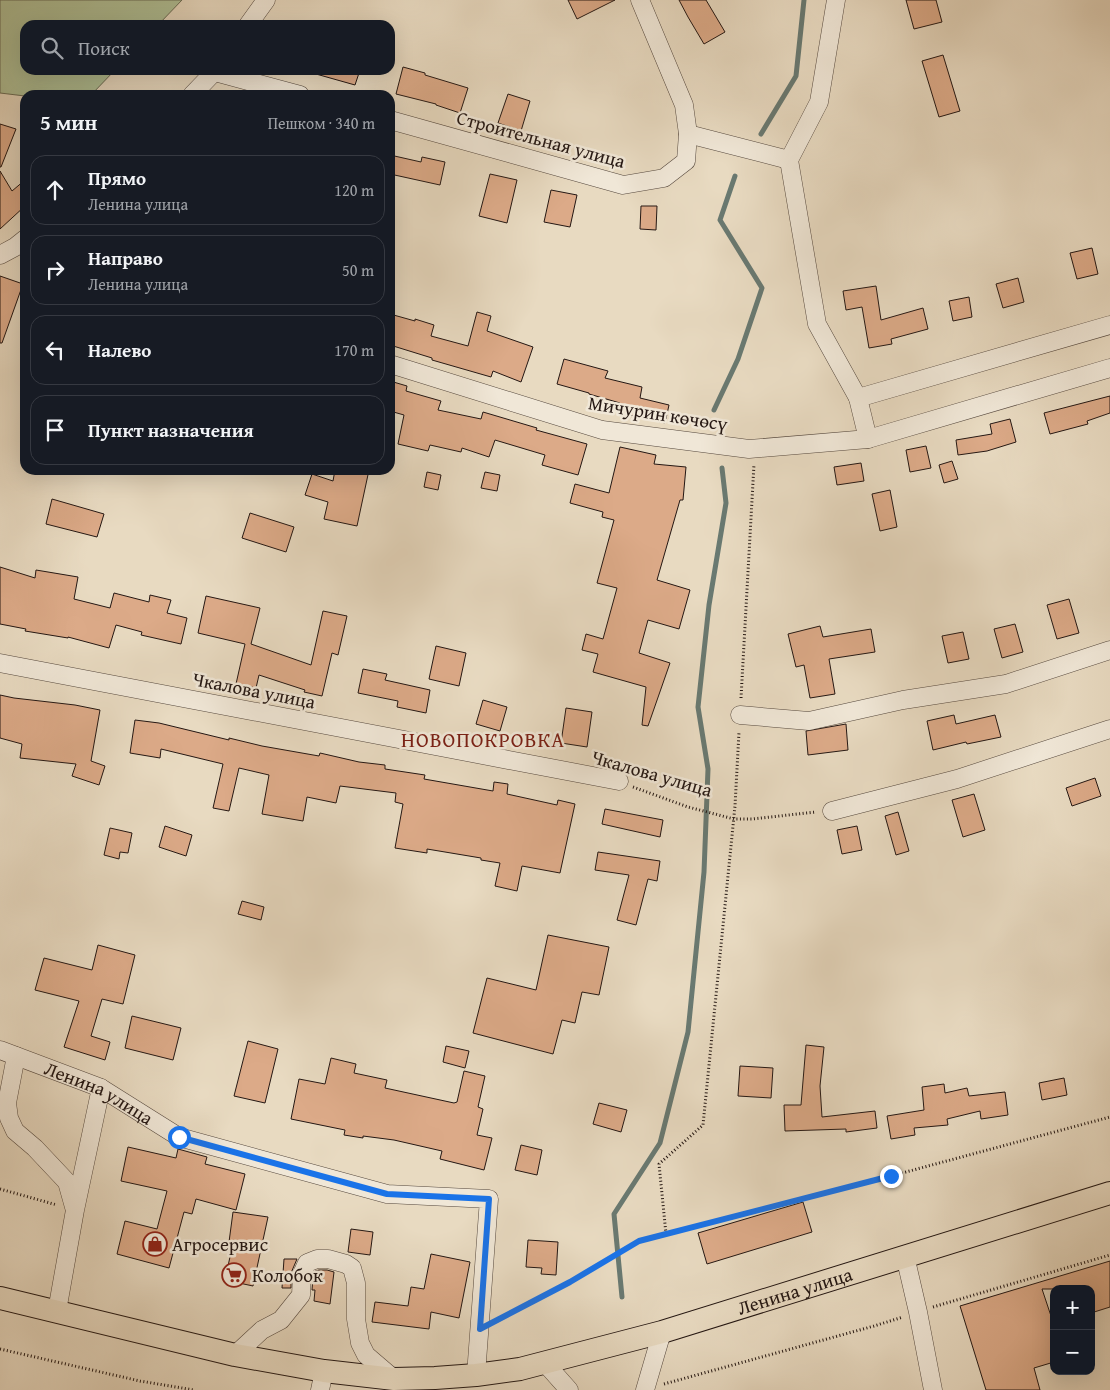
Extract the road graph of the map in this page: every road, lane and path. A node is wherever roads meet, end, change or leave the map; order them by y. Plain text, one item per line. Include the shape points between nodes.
1 (266, 0) edge
2 (640, 0) edge
3 (836, 0) edge
4 (252, 20) edge
5 (212, 75) edge
6 (230, 75) edge
7 (197, 90) edge
8 (282, 90) edge
9 (395, 121) edge
10 (688, 134) junction
11 (789, 160) junction
12 (1110, 325) edge
13 (395, 366) edge
14 (1110, 368) edge
15 (858, 398) junction
16 (868, 439) junction
17 (755, 448) junction
18 (1110, 650) edge
19 (0, 663) edge
20 (740, 715) junction
21 (1110, 729) edge
22 (619, 781) joint
23 (832, 811) joint
24 (734, 819) junction
25 (8, 1053) edge
26 (101, 1088) junction
27 (1110, 1117) edge
28 (0, 1189) edge
29 (1110, 1193) edge
30 (75, 1210) junction
31 (666, 1234) junction
32 (905, 1256) junction
33 (1110, 1256) edge
34 (0, 1298) edge
35 (57, 1311) junction
36 (918, 1312) junction
37 (480, 1329) junction
38 (662, 1332) junction
39 (0, 1349) edge
40 (235, 1355) junction
41 (545, 1362) junction
42 (476, 1375) junction
43 (394, 1379) junction
44 (322, 1381) edge
45 (194, 1390) edge
46 (569, 1390) edge
47 (645, 1390) edge
48 (933, 1390) edge

1 - 4 street
2 - 10 street, Строительная улица via 684,105
3 - 11 street via 819,102
5 - 7 street
6 - 8 street
9 - 10 street, Строительная улица via 623,185 664,178 686,161
10 - 11 street
11 - 15 street via 817,324
12 - 15 street
13 - 17 street, Мичурин көчөсү via 602,430
14 - 16 street, Мичурин көчөсү
15 - 16 street
16 - 17 street, Мичурин көчөсү
17 - 20 path
18 - 20 street via 1006,684 904,700 809,721
19 - 22 street, Чкалова улица
20 - 24 path
21 - 23 street via 957,778
22 - 24 path, Чкалова улица via 688,807
23 - 24 path, Чкалова улица
24 - 31 path via 703,1125 659,1164
25 - 26 street, Ленина улица
25 - 30 street via 8,1118 15,1131 67,1182
26 - 30 street
26 - 37 street, Ленина улица via 179,1137 387,1194 489,1199
27 - 31 path
28 - 30 path
29 - 32 main road, Ленина улица
30 - 35 street
31 - 37 path via 639,1241
32 - 36 street
32 - 38 main road, Ленина улица
33 - 36 path
34 - 35 main road, Ленина улица
35 - 40 main road, Ленина улица
36 - 47 path
36 - 48 street
37 - 42 street, Ленина улица
38 - 41 main road, Ленина улица
38 - 47 street
39 - 45 path
40 - 43 street via 262,1330 281,1320 301,1295 302,1274 307,1263 328,1259 352,1268 360,1343 366,1355
40 - 44 main road, Ленина улица
41 - 42 main road, Ленина улица
41 - 46 street
42 - 43 main road, Ленина улица
43 - 44 main road, Ленина улица

